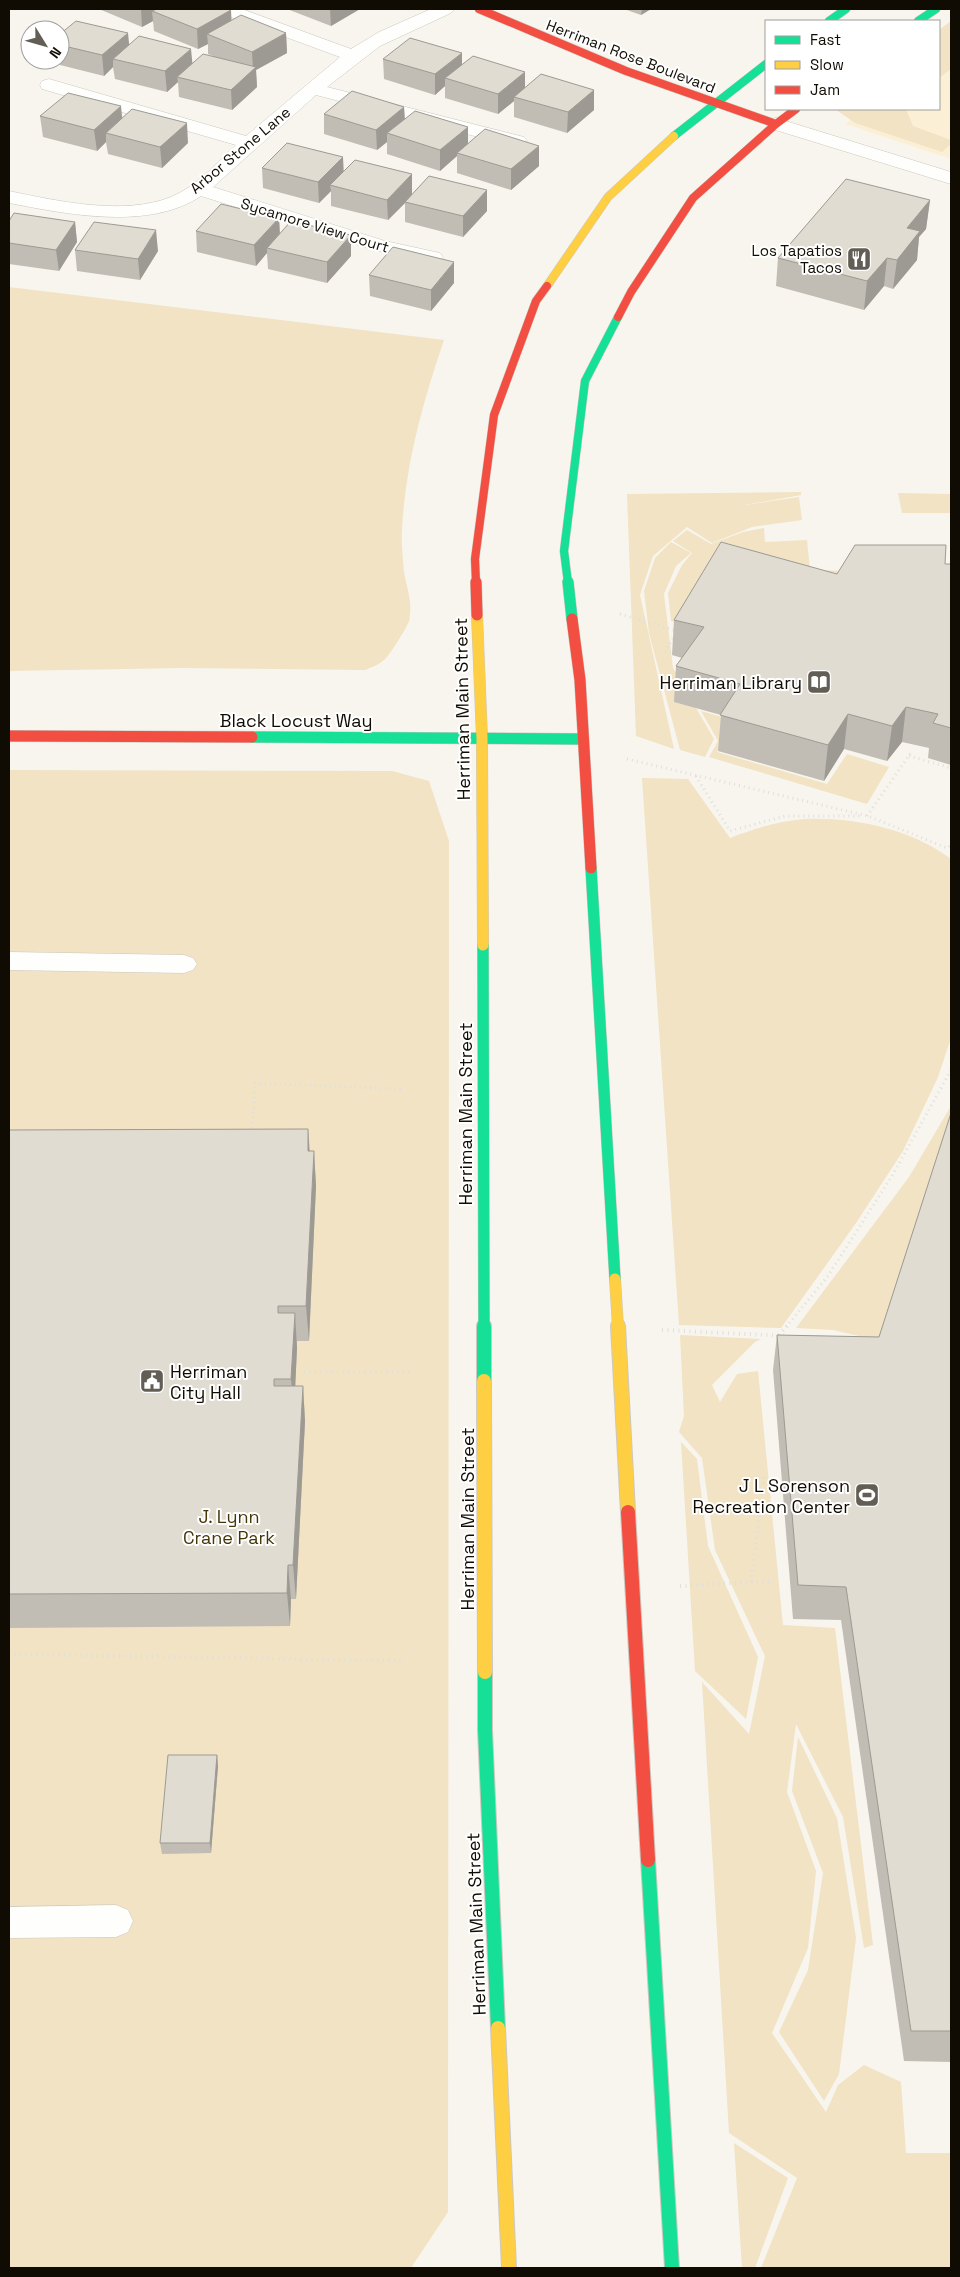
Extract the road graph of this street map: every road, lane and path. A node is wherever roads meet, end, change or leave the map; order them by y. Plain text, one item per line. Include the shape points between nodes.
1 (226, 9) edge
2 (446, 9) edge
3 (479, 9) edge
4 (846, 9) edge
5 (936, 9) edge
6 (830, 20) edge
7 (920, 20) edge
8 (353, 56) junction
9 (765, 65) edge
10 (49, 86) dead end
11 (314, 89) junction
12 (714, 103) junction
13 (795, 110) edge
14 (776, 124) junction
15 (518, 142) edge
16 (250, 143) junction
17 (950, 177) edge
18 (199, 189) junction
19 (9, 197) edge
20 (433, 257) edge
21 (620, 614) dead end
22 (671, 652) dead end
23 (9, 736) edge
24 (482, 738) junction
25 (583, 739) junction
26 (912, 751) dead end
27 (909, 756) junction
28 (627, 760) dead end
29 (951, 768) edge
30 (696, 776) junction
31 (868, 816) junction
32 (951, 845) edge
33 (947, 848) junction
34 (951, 852) edge
35 (9, 961) edge
36 (184, 964) dead end
37 (951, 1070) edge
38 (401, 1089) dead end
39 (243, 1134) edge
40 (662, 1330) dead end
41 (779, 1335) junction
42 (788, 1336) edge
43 (304, 1372) dead end
44 (410, 1372) dead end
45 (764, 1474) dead end
46 (772, 1581) dead end
47 (751, 1582) junction
48 (680, 1586) dead end
49 (9, 1654) edge
50 (404, 1661) dead end
51 (116, 1921) dead end
52 (9, 1923) edge
53 (509, 2268) edge
54 (672, 2268) edge

1 - 8 street
2 - 8 street, Arbor Stone Lane via 387,35
3 - 12 main road, Herriman Rose Boulevard via 539,37
4 - 6 main road
5 - 7 main road
8 - 11 street, Arbor Stone Lane
9 - 12 main road, Herriman Main Street
10 - 16 street
11 - 15 street
11 - 16 street, Arbor Stone Lane
12 - 14 main road, Herriman Rose Boulevard
12 - 24 main road, Herriman Main Street via 608,197 536,301 497,406 475,558
13 - 14 main road
14 - 17 street
14 - 25 main road via 693,198 631,292 585,381 564,551 580,680
16 - 18 street, Arbor Stone Lane
18 - 19 street, Arbor Stone Lane via 168,204 136,210 64,208
18 - 20 street, Sycamore View Court via 381,246
21 - 22 path via 678,631 665,651
23 - 24 main road, Black Locust Way
24 - 25 main road, Black Locust Way
24 - 53 main road, Herriman Main Street via 485,1730
25 - 54 main road
26 - 27 path
27 - 29 path
27 - 31 path
28 - 30 path
30 - 31 path
30 - 31 path via 730,831 785,816
31 - 33 path
32 - 33 path
33 - 34 path
35 - 36 street
37 - 41 path via 892,1176 828,1276
38 - 39 path via 255,1083 252,1134
40 - 41 path
41 - 42 path
43 - 44 path
45 - 47 path
46 - 47 path
47 - 48 path
49 - 50 path
51 - 52 street

